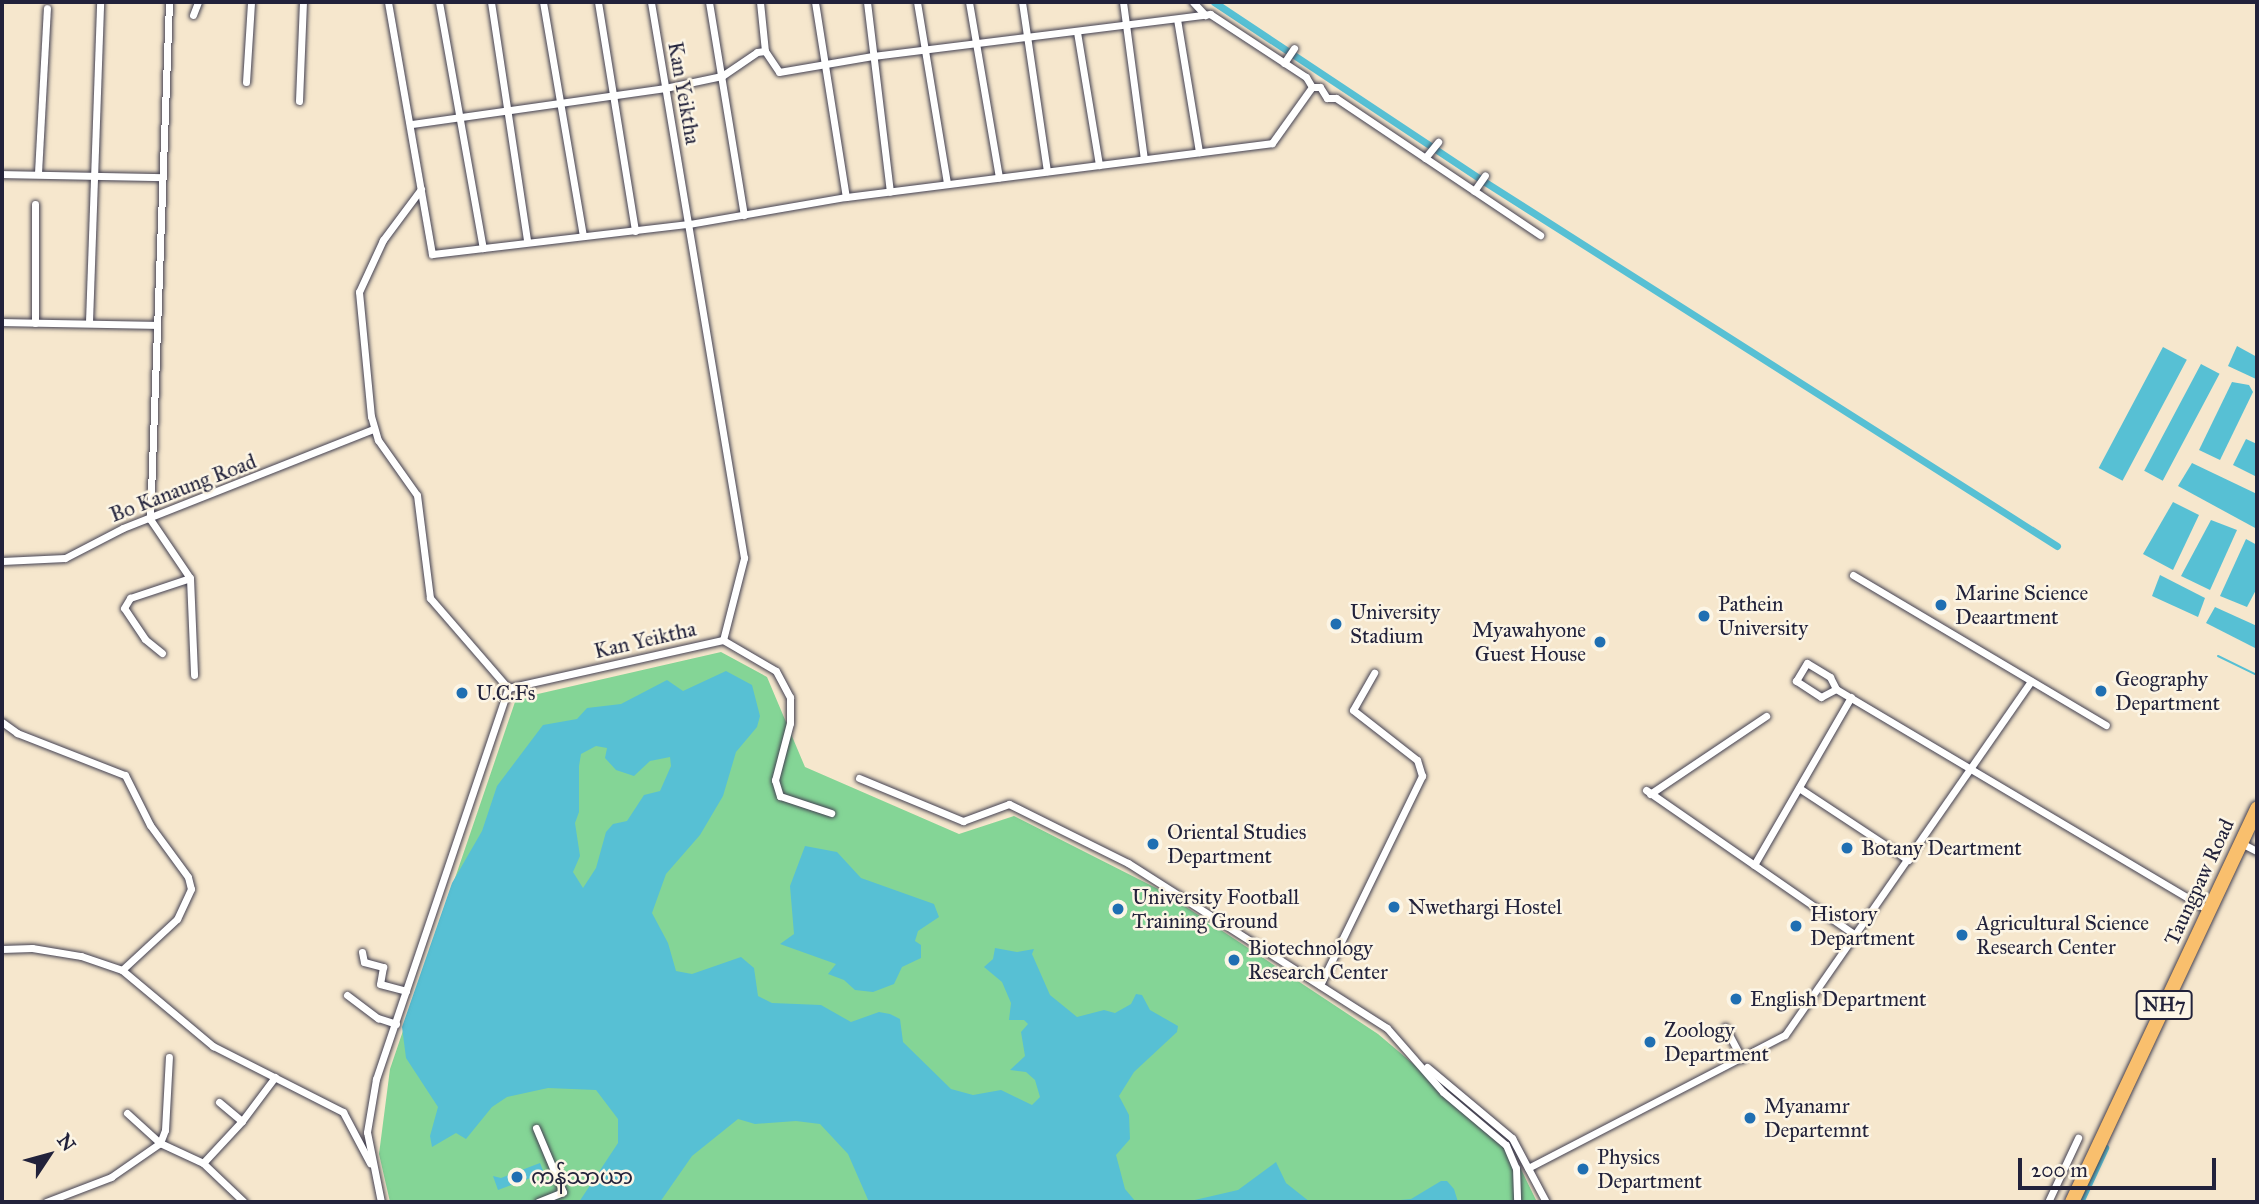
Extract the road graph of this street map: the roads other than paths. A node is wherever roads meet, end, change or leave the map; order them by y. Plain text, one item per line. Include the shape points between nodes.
1 (100, 2) edge
2 (169, 2) edge
3 (198, 2) edge
4 (251, 2) edge
5 (303, 2) edge
6 (388, 2) edge
7 (439, 2) edge
8 (491, 2) edge
9 (543, 2) edge
10 (598, 2) edge
11 (651, 2) edge
12 (709, 2) edge
13 (760, 2) edge
14 (815, 2) edge
15 (866, 2) edge
16 (917, 2) edge
17 (970, 2) edge
18 (1022, 2) edge
19 (1123, 2) edge
20 (1193, 2) edge
21 (47, 8) dead end
22 (193, 15) dead end
23 (1205, 15) junction
24 (1177, 19) junction
25 (1126, 26) junction
26 (1077, 32) junction
27 (1027, 38) junction
28 (977, 44) junction
29 (1294, 48) dead end
30 (765, 51) junction
31 (926, 52) junction
32 (873, 56) junction
33 (1286, 61) junction
34 (825, 64) junction
35 (722, 76) junction
36 (246, 82) dead end
37 (1312, 87) junction
38 (666, 88) junction
39 (613, 97) junction
40 (299, 101) dead end
41 (562, 105) junction
42 (508, 113) junction
43 (460, 117) junction
44 (412, 124) junction
45 (1438, 142) dead end
46 (1199, 152) junction
47 (1427, 155) junction
48 (1144, 159) junction
49 (1099, 165) junction
50 (1047, 171) junction
51 (2, 173) edge
52 (38, 173) junction
53 (1485, 175) dead end
54 (96, 177) junction
55 (162, 177) junction
56 (999, 177) junction
57 (947, 184) junction
58 (421, 188) junction
59 (1476, 188) junction
60 (890, 191) junction
61 (846, 197) junction
62 (35, 204) dead end
63 (744, 215) junction
64 (689, 224) junction
65 (635, 231) junction
66 (1540, 235) dead end
67 (583, 236) junction
68 (527, 241) junction
69 (483, 248) junction
70 (2, 322) edge
71 (89, 322) junction
72 (35, 323) junction
73 (157, 325) junction
74 (373, 429) junction
75 (150, 519) junction
76 (2, 561) edge
77 (1853, 575) dead end
78 (190, 578) junction
79 (723, 640) junction
80 (162, 653) dead end
81 (1374, 673) dead end
82 (194, 676) dead end
83 (2031, 681) junction
84 (508, 688) junction
85 (1836, 689) junction
86 (1851, 697) junction
87 (1766, 716) dead end
88 (2, 722) edge
89 (2106, 725) dead end
90 (1970, 768) junction
91 (859, 778) dead end
92 (1798, 788) junction
93 (2257, 808) edge
94 (831, 813) dead end
95 (2241, 843) junction
96 (2257, 851) edge
97 (1908, 860) junction
98 (1754, 865) junction
99 (2206, 909) junction
100 (1857, 936) junction
101 (2, 950) edge
102 (362, 952) dead end
103 (364, 962) junction
104 (357, 968) dead end
105 (122, 970) junction
106 (1320, 985) junction
107 (406, 992) junction
108 (347, 995) dead end
109 (396, 1024) junction
110 (1725, 1027) dead end
111 (1413, 1055) junction
112 (169, 1057) dead end
113 (1742, 1059) junction
114 (275, 1076) junction
115 (219, 1102) dead end
116 (127, 1113) dead end
117 (242, 1121) junction
118 (536, 1128) dead end
119 (367, 1132) junction
120 (354, 1135) junction
121 (2078, 1138) dead end
122 (160, 1143) junction
123 (203, 1163) junction
124 (370, 1163) junction
125 (1528, 1168) junction
126 (46, 1202) edge
127 (244, 1202) edge
128 (381, 1202) edge
129 (538, 1202) edge
130 (1517, 1202) edge
131 (1546, 1202) edge
132 (2048, 1202) edge
133 (2072, 1202) edge

1 - 54 street
2 - 55 street
3 - 22 street
4 - 36 street
5 - 40 street
6 - 44 street
7 - 43 street
8 - 42 street
9 - 41 street
10 - 39 street
11 - 38 street, Kan Yeiktha
12 - 35 street
13 - 30 street
14 - 34 street
15 - 32 street
16 - 31 street
17 - 28 street
18 - 27 street
19 - 25 street
20 - 23 street
21 - 52 street
23 - 24 street
23 - 33 street
24 - 25 street
24 - 46 street
25 - 26 street
25 - 48 street
26 - 27 street
26 - 49 street
27 - 28 street
27 - 50 street
28 - 31 street
28 - 56 street
29 - 33 street
30 - 34 street via 779,72
30 - 35 street
31 - 32 street
31 - 57 street
32 - 34 street
32 - 60 street
33 - 37 street
34 - 61 street
35 - 38 street
35 - 63 street
37 - 46 street via 1277,141
37 - 47 street via 1320,87 1327,98 1336,98
38 - 39 street
38 - 64 street, Kan Yeiktha
39 - 41 street
39 - 65 street
41 - 42 street
41 - 67 street
42 - 43 street
42 - 68 street
43 - 44 street
43 - 69 street
44 - 58 street
45 - 47 street
46 - 48 street
47 - 59 street
48 - 49 street
49 - 50 street
50 - 56 street
51 - 52 street
52 - 54 street
53 - 59 street
54 - 55 street
54 - 71 street
55 - 73 street
56 - 57 street
57 - 60 street
58 - 69 street via 432,254
58 - 74 street via 383,240 359,292
59 - 66 street
60 - 61 street
61 - 63 street
62 - 72 street
63 - 64 street
64 - 65 street
64 - 79 street, Kan Yeiktha via 744,558
65 - 67 street
67 - 68 street
68 - 69 street
70 - 72 street
71 - 72 street
71 - 73 street
73 - 75 street
74 - 75 street, Bo Kanaung Road
74 - 84 street via 417,495 430,598
75 - 76 street, Bo Kanaung Road via 65,558
75 - 78 street
77 - 83 street
78 - 80 street via 130,598 124,608 145,639
78 - 82 street
79 - 84 street, Kan Yeiktha
79 - 94 street via 776,671 790,697 790,723 775,780 780,796
81 - 106 street via 1353,710 1417,760 1422,776
83 - 89 street
83 - 90 street
84 - 107 street
85 - 85 street via 1821,697 1796,681 1807,663 1830,677
85 - 86 street
86 - 90 street
86 - 92 street
87 - 98 street via 1648,792
88 - 105 street via 17,733 125,775 150,825 188,877 191,889 177,919
90 - 97 street
90 - 99 street
91 - 106 street via 963,821 1009,804 1128,863
92 - 97 street
92 - 98 street
93 - 95 highway, Taungpaw Road / NH7
95 - 96 street
95 - 99 highway, Taungpaw Road / NH7
97 - 100 street
98 - 100 street
99 - 133 highway, Taungpaw Road / NH7
100 - 113 street via 1798,1023
101 - 105 street via 32,948
102 - 103 street
103 - 104 street
103 - 107 street via 383,967 380,984
105 - 114 street via 213,1045
106 - 111 street via 1387,1028
107 - 109 street
108 - 109 street via 378,1018
109 - 119 street via 376,1079
110 - 113 street
111 - 125 street via 1512,1138
111 - 130 street via 1443,1092 1506,1145 1516,1168
112 - 122 street via 165,1130
113 - 125 street
114 - 117 street
114 - 120 street via 343,1112
115 - 117 street
116 - 122 street
117 - 123 street
118 - 129 street via 563,1192
119 - 120 street
119 - 124 street
120 - 124 street
121 - 132 street
122 - 123 street
122 - 126 street via 111,1177
123 - 127 street
124 - 128 street
125 - 131 street

